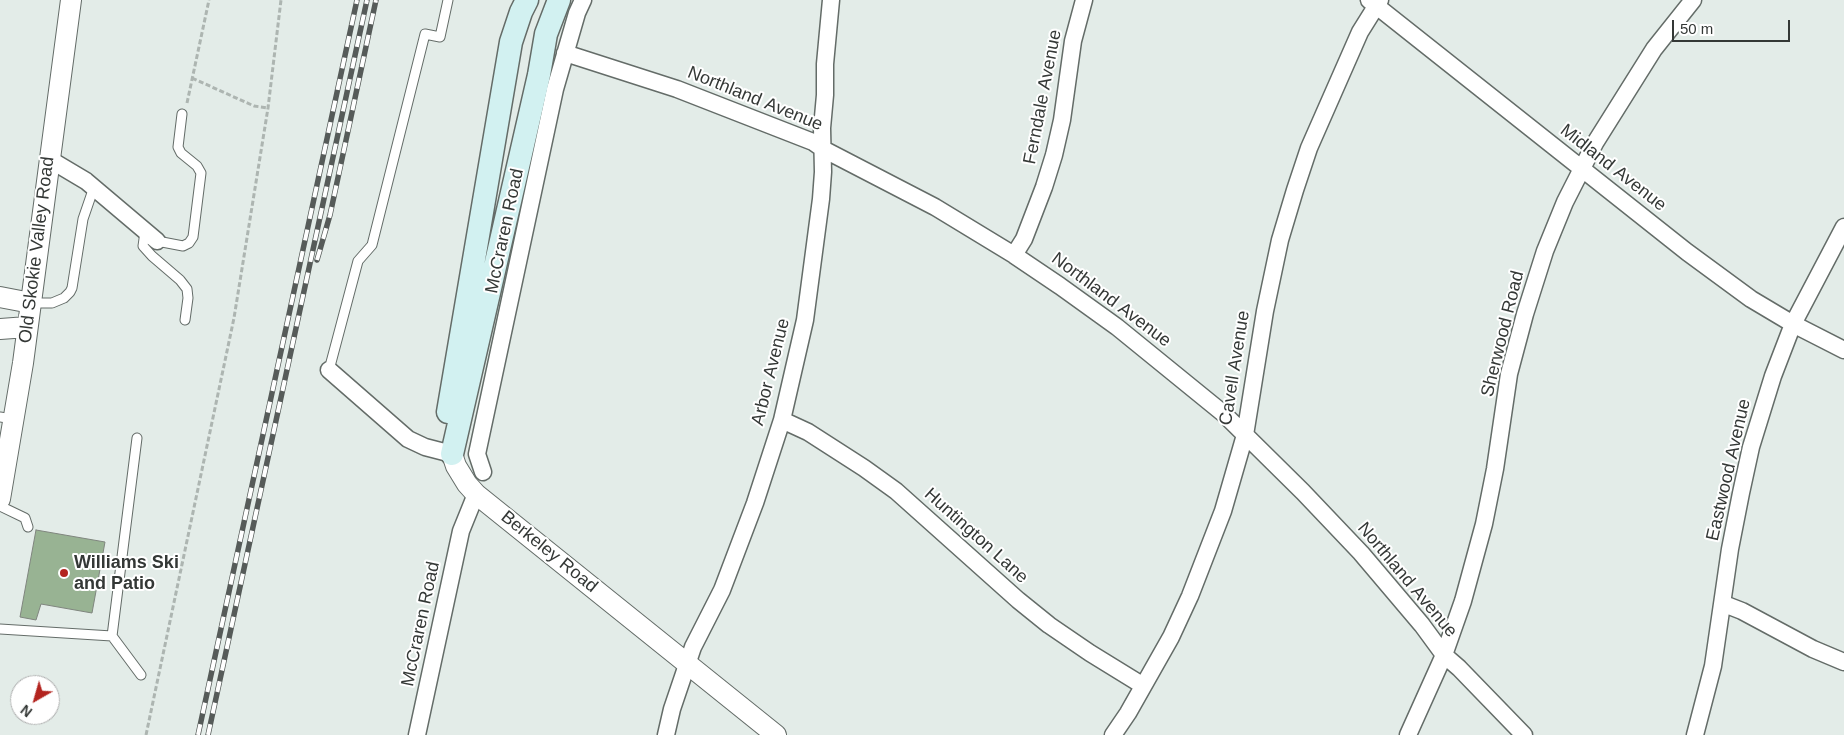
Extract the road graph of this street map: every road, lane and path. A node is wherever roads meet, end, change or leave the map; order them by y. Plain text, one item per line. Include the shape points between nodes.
1 (71, 0) edge
2 (209, 0) edge
3 (281, 0) edge
4 (448, 0) edge
5 (527, 0) edge
6 (559, 0) edge
7 (583, 0) edge
8 (831, 0) edge
9 (1084, 0) edge
10 (1693, 0) edge
11 (1375, 2) edge
12 (565, 52) junction
13 (192, 78) junction
14 (187, 103) dead end
15 (268, 108) junction
16 (182, 114) dead end
17 (823, 149) junction
18 (49, 159) junction
19 (1582, 169) junction
20 (94, 187) junction
21 (1844, 227) edge
22 (151, 236) junction
23 (1014, 255) junction
24 (0, 297) edge
25 (31, 303) junction
26 (185, 320) dead end
27 (1793, 324) junction
28 (27, 327) junction
29 (0, 329) edge
30 (1844, 350) edge
31 (329, 370) joint
32 (7, 418) edge
33 (782, 420) junction
34 (1245, 435) junction
35 (136, 438) dead end
36 (452, 454) junction
37 (483, 472) dead end
38 (476, 494) junction
39 (0, 499) edge
40 (0, 506) edge
41 (28, 527) dead end
42 (1724, 604) junction
43 (0, 629) edge
44 (112, 636) junction
45 (1444, 655) junction
46 (1844, 662) edge
47 (687, 663) junction
48 (141, 675) dead end
49 (1142, 685) junction
50 (146, 735) edge
51 (417, 735) edge
52 (666, 735) edge
53 (776, 735) edge
54 (1113, 735) edge
55 (1408, 735) edge
56 (1524, 735) edge
57 (1695, 735) edge

1 - 18 street, Old Skokie Valley Road
2 - 13 path
3 - 15 path
4 - 31 lane via 440,37 425,34 372,245 358,260
5 - 36 main road via 511,42 444,431
6 - 36 main road via 546,34
7 - 12 street, McCraren Road
8 - 17 street, Arbor Avenue via 825,64
9 - 23 street, Ferndale Avenue via 1073,41 1054,155 1024,239
10 - 19 street, Sherwood Road via 1635,77
11 - 19 street, Midland Avenue
11 - 34 street, Cavell Avenue via 1309,148 1295,190 1280,240 1265,311
12 - 17 street, Northland Avenue via 678,89 813,142
12 - 37 street, McCraren Road via 477,454
13 - 14 path
13 - 15 path via 254,106
15 - 50 path via 234,318
16 - 22 lane via 178,147 201,173 194,236 183,246
17 - 23 street, Northland Avenue via 935,207
17 - 33 street, Arbor Avenue via 821,199 805,320
18 - 20 street
18 - 25 street, Old Skokie Valley Road
19 - 27 street, Midland Avenue via 1695,258 1751,299
19 - 45 street, Sherwood Road via 1545,252 1525,314 1510,374 1484,524
20 - 22 street
20 - 25 lane via 83,220 70,292 52,303
21 - 27 street, Eastwood Avenue
22 - 26 lane via 143,246 187,289
23 - 34 street, Northland Avenue via 1117,327 1224,414
24 - 25 street
25 - 28 street, Old Skokie Valley Road
27 - 30 street, Midland Avenue
27 - 42 street, Eastwood Avenue via 1752,446 1732,540
28 - 29 street
28 - 32 street, Old Skokie Valley Road
31 - 36 street via 408,439
32 - 39 street, Old Skokie Valley Road
33 - 47 street, Arbor Avenue via 722,590
33 - 49 street, Huntington Lane via 808,432 896,491 1049,625
34 - 45 street, Northland Avenue via 1360,553
34 - 49 street, Cavell Avenue via 1223,511 1190,596 1171,637
35 - 44 lane
36 - 38 street, Berkeley Road via 456,466
38 - 47 street, Berkeley Road
38 - 51 street, McCraren Road via 461,531
40 - 41 lane via 25,518
42 - 46 street
42 - 57 street, Eastwood Avenue via 1713,666
43 - 44 lane
44 - 48 lane
45 - 55 street, Sherwood Road
45 - 56 street, Northland Avenue
47 - 52 street, Arbor Avenue
47 - 53 street, Berkeley Road
49 - 54 street, Cavell Avenue

